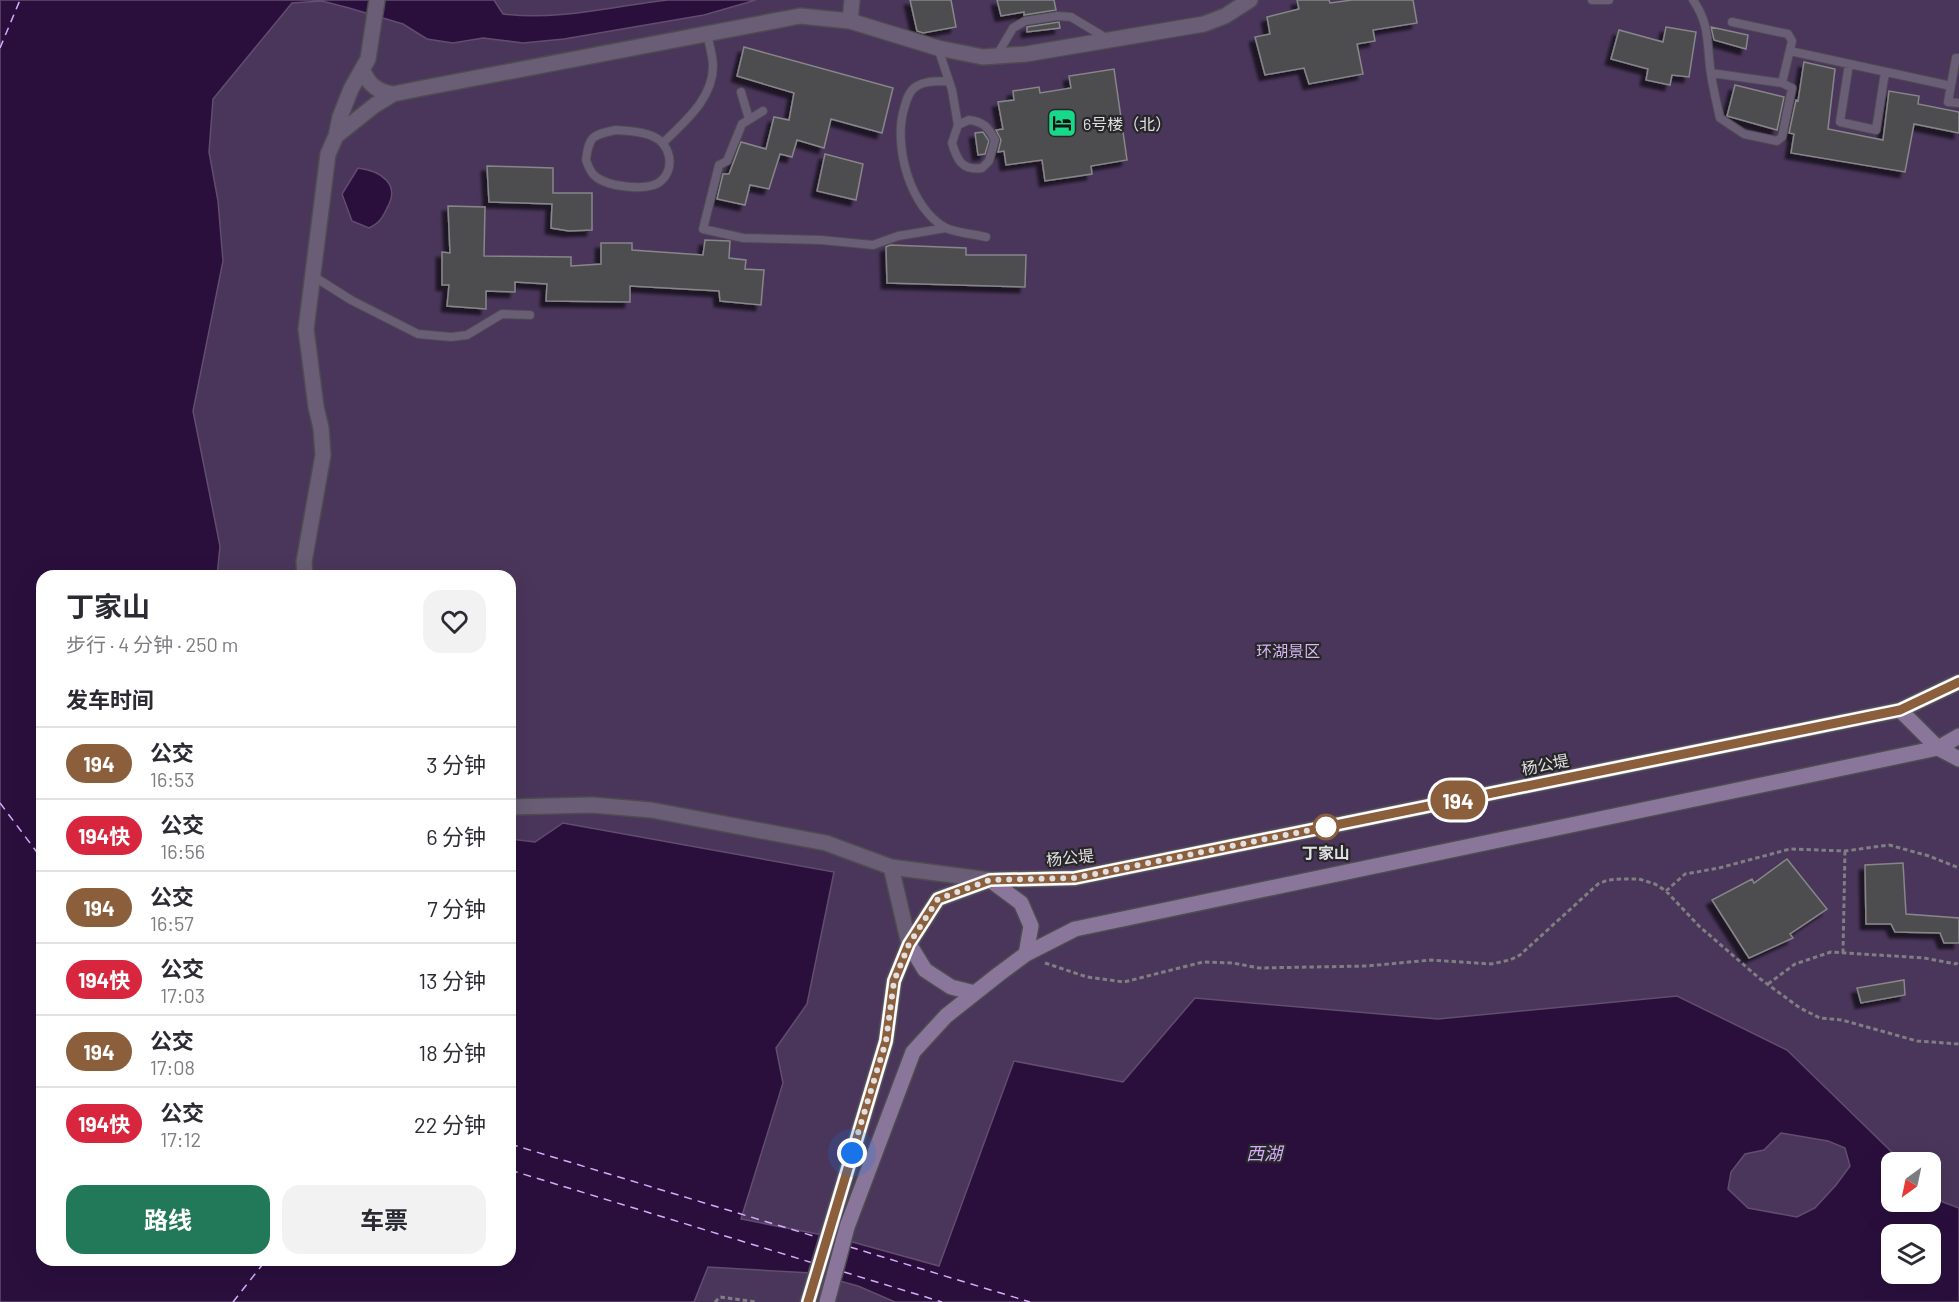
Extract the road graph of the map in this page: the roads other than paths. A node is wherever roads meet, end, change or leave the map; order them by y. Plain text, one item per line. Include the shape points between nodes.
1 (377, 0) edge
2 (852, 0) edge
3 (1250, 0) edge
4 (1592, 0) edge
5 (1609, 0) edge
6 (1693, 0) edge
7 (850, 21) junction
8 (1732, 22) dead end
9 (707, 34) junction
10 (1110, 40) junction
11 (938, 48) junction
12 (1790, 51) junction
13 (997, 56) junction
14 (1959, 58) edge
15 (1849, 64) junction
16 (365, 65) junction
17 (1886, 72) junction
18 (1711, 73) junction
19 (949, 81) junction
20 (1782, 83) junction
21 (1951, 86) junction
22 (741, 92) dead end
23 (393, 94) junction
24 (1959, 103) edge
25 (763, 111) dead end
26 (749, 119) junction
27 (958, 125) junction
28 (336, 136) junction
29 (663, 143) junction
30 (946, 228) junction
31 (986, 237) dead end
32 (313, 276) junction
33 (530, 315) dead end
34 (305, 570) edge
35 (1959, 682) edge
36 (1900, 710) junction
37 (1959, 736) edge
38 (1938, 748) junction
39 (1959, 759) edge
40 (516, 807) edge
41 (891, 867) junction
42 (990, 880) junction
43 (909, 944) junction
44 (1023, 957) junction
45 (975, 993) junction
46 (810, 1295) edge
47 (828, 1299) edge

1 - 16 street
2 - 7 street
3 - 10 street via 1226,16 1204,24
4 - 5 lane
6 - 18 lane via 1709,37
7 - 9 street via 800,16
7 - 11 street
8 - 12 lane via 1788,34 1792,41
9 - 23 street
9 - 29 lane via 713,68 706,94 694,113
10 - 13 street
10 - 13 lane via 1071,17 1057,16 1025,21 1013,28
11 - 13 street
11 - 19 lane
12 - 15 lane
12 - 20 lane
14 - 21 lane via 1956,57
15 - 17 lane
15 - 17 lane via 1840,122 1876,130
16 - 23 street via 366,79 373,87
16 - 28 street via 351,89
17 - 21 lane
18 - 20 lane
18 - 20 lane via 1720,118 1744,134 1777,141 1782,137 1792,88
19 - 27 lane
19 - 30 lane via 916,86 906,101 900,122 904,167 914,191 928,213
21 - 24 lane via 1948,102
22 - 26 lane
23 - 28 street
25 - 26 lane
26 - 30 lane via 742,124 727,161 719,165 703,229 743,238 873,245 898,236
27 - 27 lane via 969,120 989,128 995,140 989,161 982,168 973,170 960,163 952,143
28 - 32 street via 328,154
29 - 29 lane via 651,135 615,129 596,134 590,140 586,160 594,176 609,184 654,186 670,164
30 - 31 lane
32 - 33 lane via 418,334 467,335 502,314
32 - 34 street via 306,329 323,455
35 - 36 main road, 杨公堤
36 - 38 main road
36 - 42 main road, 杨公堤 via 1075,878
37 - 38 main road
38 - 39 main road
38 - 44 main road via 1075,929
40 - 41 street via 592,805 651,810 826,843
41 - 42 street
41 - 43 street
42 - 43 main road, 杨公堤 via 938,899
42 - 44 main road via 1021,903 1031,926
43 - 45 main road via 925,970 951,987
43 - 46 main road, 杨公堤 via 894,981 886,1041
44 - 45 main road
45 - 47 main road via 946,1016 913,1052 847,1227

